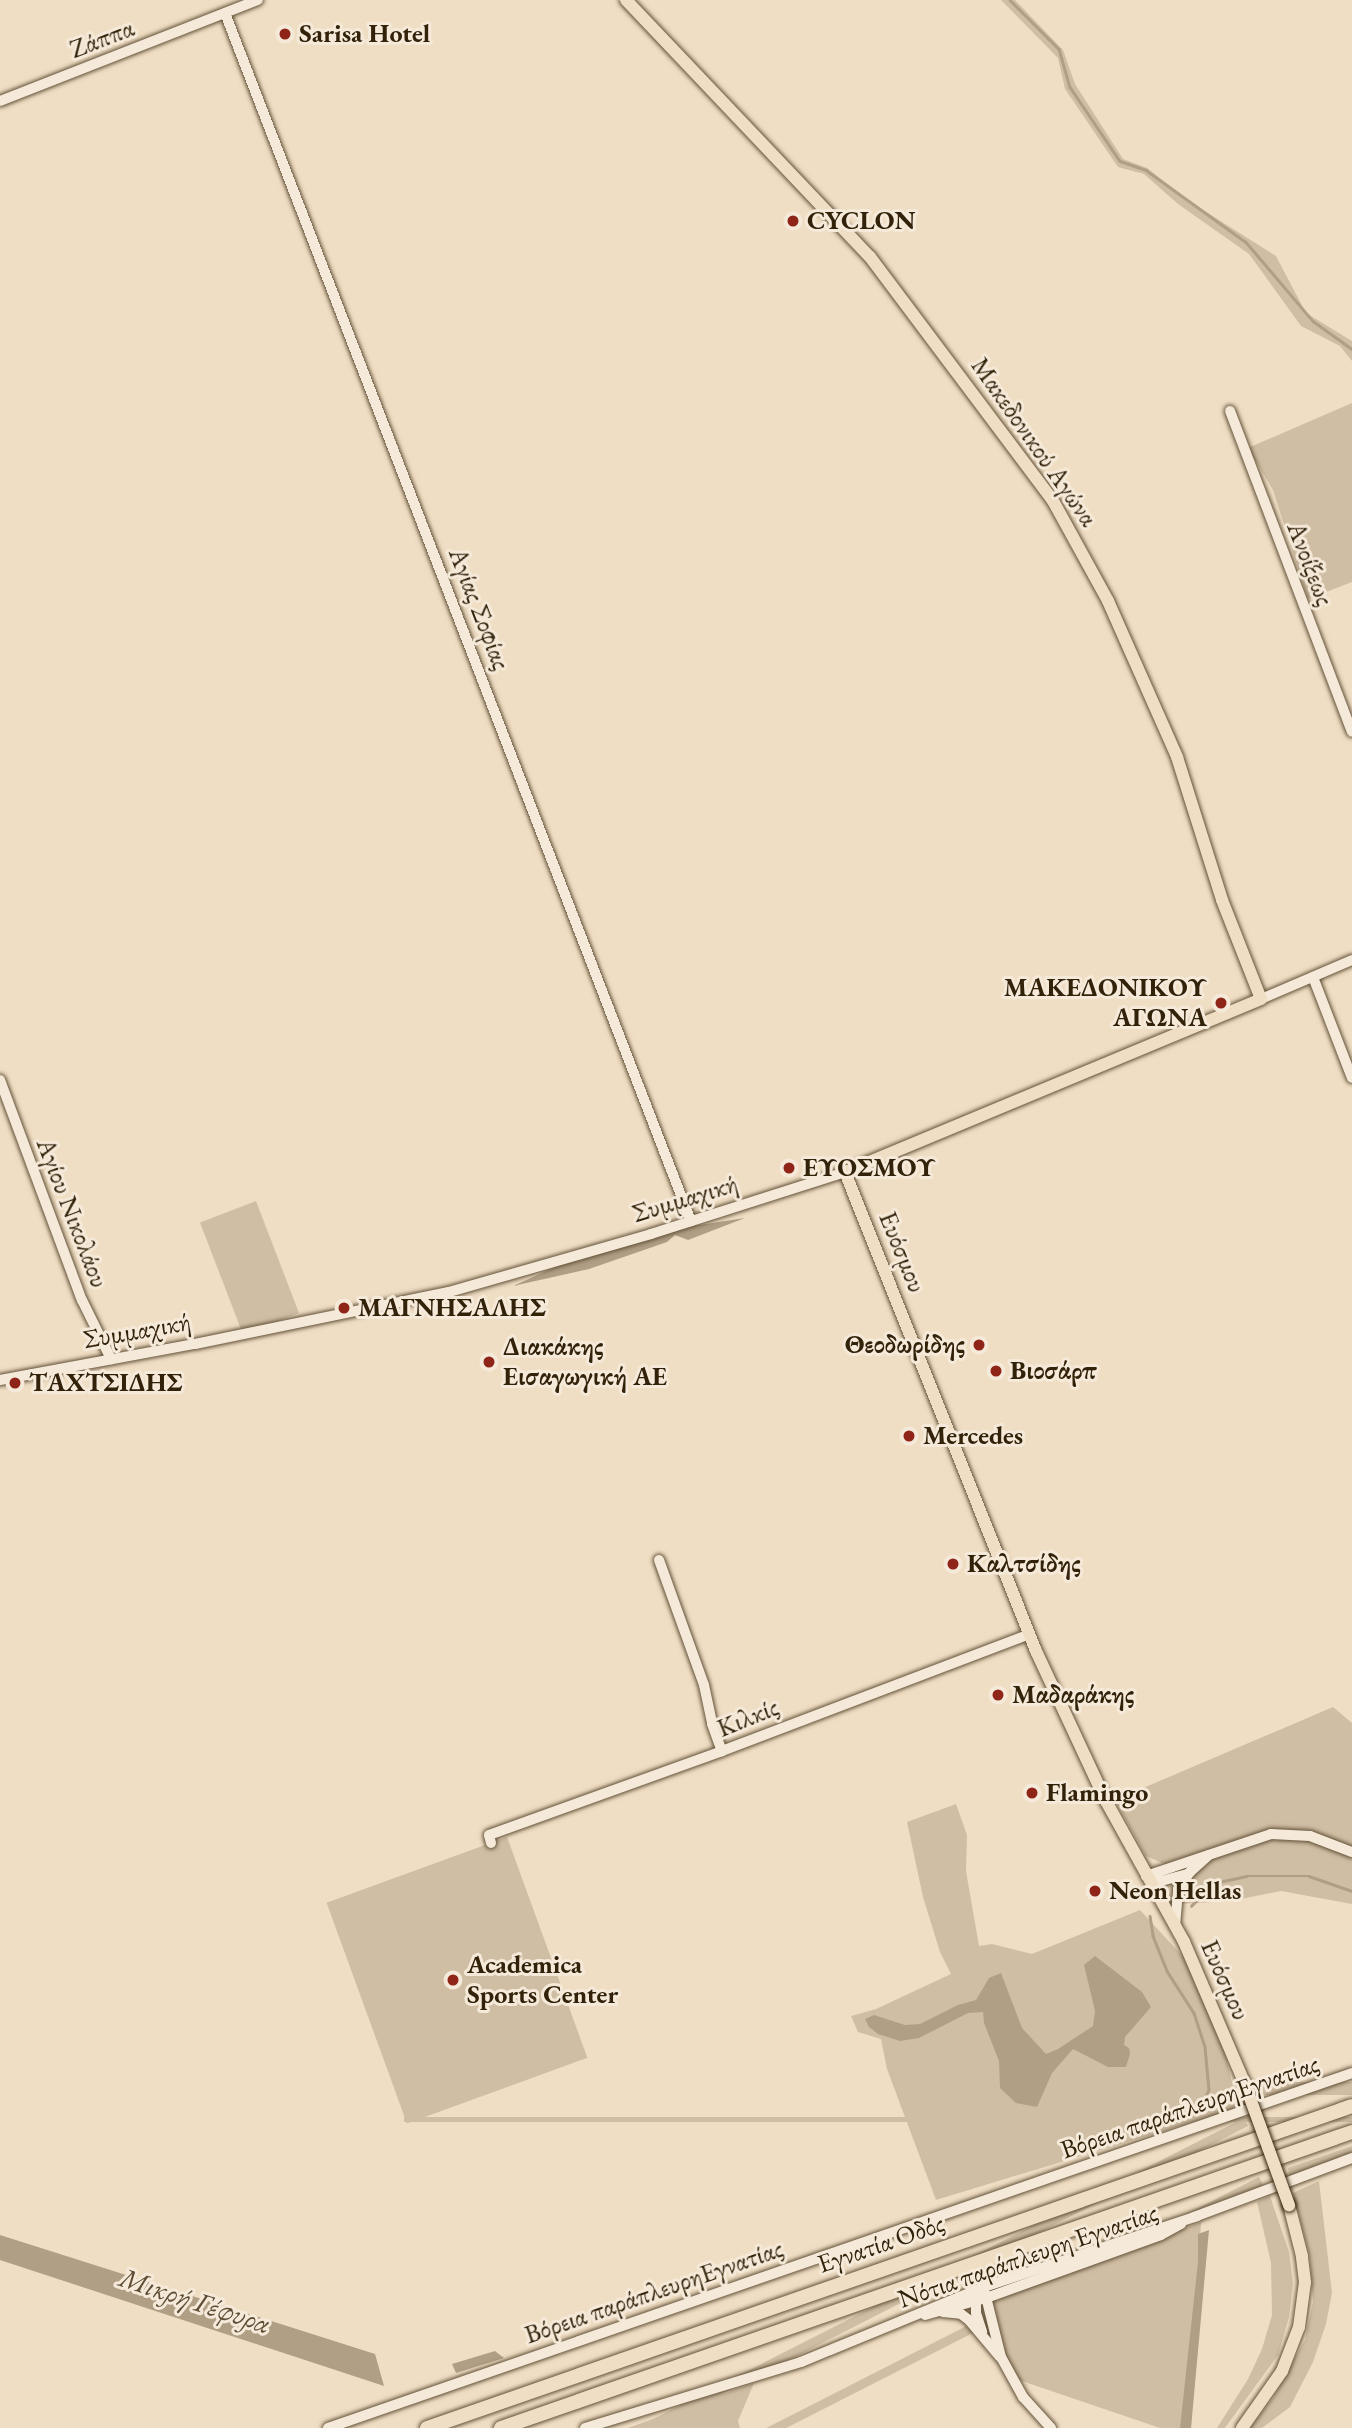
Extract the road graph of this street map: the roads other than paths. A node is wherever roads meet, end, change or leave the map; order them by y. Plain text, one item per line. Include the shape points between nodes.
1 (258, 0) edge
2 (626, 0) edge
3 (225, 13) junction
4 (0, 101) edge
5 (1230, 411) dead end
6 (1352, 732) edge
7 (1352, 960) edge
8 (1313, 976) junction
9 (1261, 999) junction
10 (1352, 1078) edge
11 (0, 1080) edge
12 (845, 1172) junction
13 (691, 1221) junction
14 (111, 1359) junction
15 (0, 1380) edge
16 (659, 1560) dead end
17 (1030, 1634) junction
18 (722, 1751) junction
19 (491, 1843) dead end
20 (1352, 1852) edge
21 (1212, 1853) junction
22 (1190, 1872) junction
23 (1146, 1876) junction
24 (1175, 1927) junction
25 (1352, 2073) edge
26 (1352, 2106) edge
27 (1352, 2132) edge
28 (1352, 2158) edge
29 (985, 2292) junction
30 (974, 2301) junction
31 (939, 2311) junction
32 (871, 2331) junction
33 (986, 2342) junction
34 (1001, 2357) junction
35 (328, 2428) edge
36 (427, 2428) edge
37 (502, 2428) edge
38 (585, 2428) edge
39 (1051, 2428) edge
40 (1242, 2428) edge

1 - 3 street, Ζάππα
2 - 9 main road, Μακεδονικού Αγώνα via 870,257 1059,510 1108,601 1178,758 1222,900
3 - 4 street, Ζάππα
3 - 13 street, Αγίας Σοφίας
5 - 6 street, Ανοίξεως
7 - 8 street, Συμμαχική
8 - 9 street, Συμμαχική
8 - 10 street
9 - 12 main road, Συμμαχική
11 - 14 street, Αγίου Νικολάου via 82,1300
12 - 13 street, Συμμαχική
12 - 17 main road, Ευόσμου
13 - 14 street, Συμμαχική via 449,1292
14 - 15 street, Συμμαχική
16 - 18 street via 704,1685
17 - 18 street, Κιλκίς
17 - 23 main road, Ευόσμου via 1065,1717
18 - 19 street, Κιλκίς via 489,1835
20 - 21 street via 1332,1842 1288,1833 1255,1838
21 - 22 street
21 - 23 street
22 - 23 street via 1171,1880
22 - 24 street via 1176,1896
23 - 24 main road, Ευόσμου
24 - 40 main road, Ευόσμου, bridge via 1246,2087 1289,2205 1302,2256 1305,2282 1299,2327 1282,2371
25 - 35 street, Βόρεια παράπλευρηΕγνατίας
26 - 36 highway, Εγνατία Οδός
27 - 37 highway, Εγνατία Οδός
28 - 29 street, Νότια παράπλευρη Εγνατίας via 1198,2216 1161,2235
29 - 30 street, Νότια παράπλευρη Εγνατίας
29 - 32 street, Νότια παράπλευρη Εγνατίας
29 - 34 street
30 - 31 street, Νότια παράπλευρη Εγνατίας
30 - 33 street
31 - 32 street, Νότια παράπλευρη Εγνατίας
31 - 33 street via 961,2314
32 - 38 street, Νότια παράπλευρη Εγνατίας via 801,2362
33 - 34 street
34 - 39 street via 1023,2397

